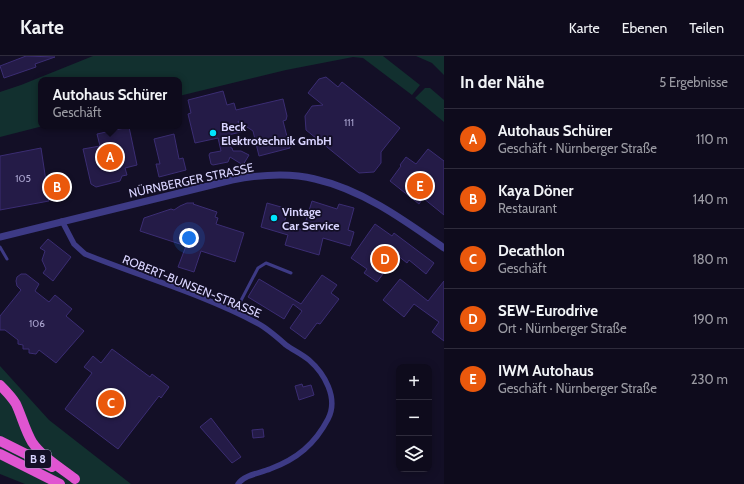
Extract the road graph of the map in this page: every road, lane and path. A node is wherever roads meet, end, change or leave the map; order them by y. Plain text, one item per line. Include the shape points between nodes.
1 (62, 221) junction
2 (0, 237) edge
3 (0, 248) edge
4 (444, 248) edge
5 (7, 259) dead end
6 (291, 273) dead end
7 (235, 312) junction
8 (0, 385) edge
9 (0, 441) edge
10 (0, 454) edge
11 (79, 482) edge
12 (60, 484) edge
13 (238, 484) edge

1 - 2 street, NÜRNBERGER STRASSE
1 - 4 street, NÜRNBERGER STRASSE via 232,180 259,176 292,176 313,178 356,193 389,211
1 - 7 street, ROBERT-BUNSEN-STRASSE via 74,244 85,254
3 - 5 lane
6 - 7 lane via 266,263 258,268
7 - 13 street, ROBERT-BUNSEN-STRASSE via 259,324 309,360 325,378 331,391 329,417 319,434 301,453
8 - 11 highway via 16,404 33,443
9 - 11 highway, B 8
10 - 12 highway, B 8

